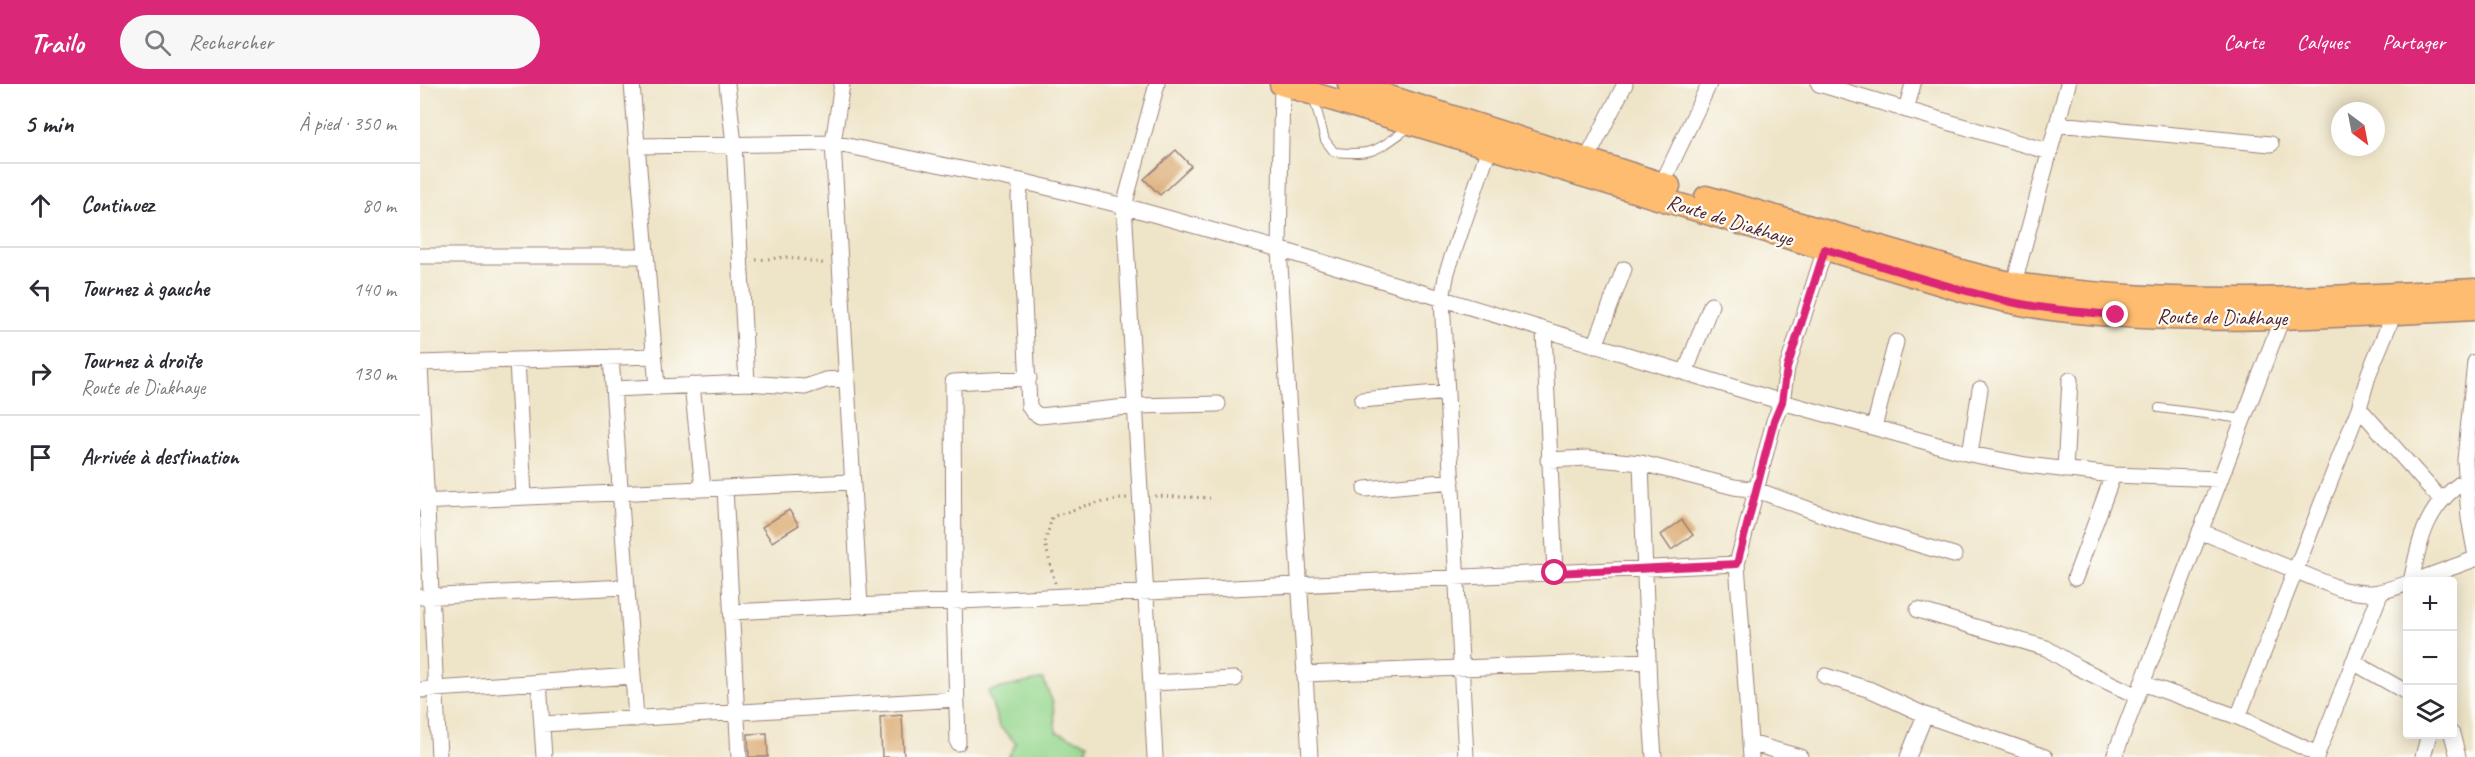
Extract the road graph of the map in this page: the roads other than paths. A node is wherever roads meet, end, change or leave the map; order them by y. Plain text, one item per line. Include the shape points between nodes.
1 (632, 84) edge
2 (727, 84) edge
3 (842, 84) edge
4 (1157, 84) edge
5 (1282, 84) edge
6 (1349, 84) edge
7 (1625, 84) edge
8 (1709, 84) edge
9 (1819, 84) edge
10 (1912, 84) edge
11 (2068, 84) edge
12 (1312, 94) junction
13 (1906, 110) junction
14 (2057, 124) junction
15 (1414, 125) junction
16 (833, 143) junction
17 (734, 144) junction
18 (2271, 144) dead end
19 (637, 146) junction
20 (1490, 148) junction
21 (2050, 152) junction
22 (1587, 159) junction
23 (1021, 181) junction
24 (1662, 184) junction
25 (1124, 206) junction
26 (1279, 249) junction
27 (1825, 249) junction
28 (420, 256) edge
29 (646, 256) junction
30 (1624, 268) dead end
31 (2014, 283) junction
32 (2475, 290) edge
33 (1442, 299) junction
34 (1711, 305) dead end
35 (2285, 308) junction
36 (2475, 309) edge
37 (2394, 313) junction
38 (1544, 331) junction
39 (1896, 342) dead end
40 (1595, 346) junction
41 (654, 356) junction
42 (611, 357) junction
43 (517, 360) junction
44 (2475, 362) edge
45 (420, 363) edge
46 (1685, 373) junction
47 (846, 378) junction
48 (1029, 378) junction
49 (2070, 380) dead end
50 (747, 383) junction
51 (692, 385) junction
52 (657, 387) junction
53 (614, 388) junction
54 (1980, 388) dead end
55 (1447, 392) junction
56 (1362, 400) dead end
57 (1782, 402) junction
58 (1218, 404) dead end
59 (1136, 406) junction
60 (2159, 408) dead end
61 (2359, 408) junction
62 (2243, 419) junction
63 (1874, 427) junction
64 (1970, 454) junction
65 (1548, 460) junction
66 (1641, 463) junction
67 (2066, 470) junction
68 (2113, 475) junction
69 (2220, 479) junction
70 (2466, 480) junction
71 (1452, 481) junction
72 (852, 482) junction
73 (703, 488) junction
74 (725, 488) junction
75 (1365, 489) dead end
76 (1757, 490) junction
77 (620, 492) junction
78 (524, 497) junction
79 (2441, 500) junction
80 (423, 501) edge
81 (2200, 531) junction
82 (2475, 550) edge
83 (1954, 555) dead end
84 (2475, 559) edge
85 (1737, 564) junction
86 (1644, 568) junction
87 (2294, 572) junction
88 (1555, 573) junction
89 (1457, 577) junction
90 (2411, 577) edge
91 (2424, 577) edge
92 (2075, 578) dead end
93 (2403, 584) edge
94 (1299, 585) junction
95 (626, 587) junction
96 (1147, 592) junction
97 (2380, 592) junction
98 (426, 596) edge
99 (954, 602) junction
100 (860, 606) junction
101 (1918, 610) dead end
102 (731, 612) junction
103 (1648, 661) junction
104 (2353, 662) junction
105 (1462, 668) junction
106 (1304, 674) junction
107 (633, 676) junction
108 (1825, 676) dead end
109 (1235, 679) dead end
110 (539, 682) junction
111 (1151, 683) junction
112 (436, 688) junction
113 (420, 690) edge
114 (2140, 690) junction
115 (2403, 690) edge
116 (957, 699) junction
117 (736, 713) junction
118 (1925, 715) junction
119 (2238, 717) junction
120 (636, 719) junction
121 (542, 724) junction
122 (2428, 739) edge
123 (2453, 739) edge
124 (958, 743) dead end
125 (1750, 750) edge
126 (2009, 751) edge
127 (2120, 754) edge
128 (2316, 756) edge
129 (440, 757) edge
130 (544, 757) edge
131 (739, 757) edge
132 (1155, 757) edge
133 (1310, 757) edge
134 (1466, 757) edge
135 (1654, 757) edge
136 (1800, 757) edge
137 (1908, 757) edge
138 (2045, 757) edge
139 (2423, 757) edge
140 (2458, 757) edge

1 - 19 street
2 - 17 street
3 - 16 street
4 - 25 street
5 - 12 main road, Route de Diakhaye
5 - 26 street
6 - 22 main road, Route de Diakhaye
7 - 22 street
8 - 24 street
9 - 13 street
10 - 13 street
11 - 14 street
12 - 15 main road, Route de Diakhaye
12 - 15 lane via 1325,140 1334,152 1374,152
13 - 21 street
14 - 18 street
14 - 21 street
15 - 20 main road, Route de Diakhaye
16 - 17 street
16 - 23 street
16 - 47 street
17 - 19 street
17 - 50 street
19 - 29 street
20 - 27 main road, Route de Diakhaye
20 - 33 street via 1447,272
21 - 31 street
22 - 24 main road, Route de Diakhaye
23 - 25 street
23 - 48 street
24 - 31 main road, Route de Diakhaye
25 - 26 street
25 - 59 street
26 - 33 street
26 - 94 street
27 - 35 main road, Route de Diakhaye via 1968,292 2051,309 2116,315
27 - 57 street via 1787,368
28 - 29 street
29 - 41 street
30 - 40 street
31 - 35 main road, Route de Diakhaye via 2077,292
32 - 35 main road, Route de Diakhaye
33 - 38 street
33 - 55 street
34 - 46 street
35 - 37 main road, Route de Diakhaye
35 - 62 street
36 - 37 main road, Route de Diakhaye
37 - 61 street
38 - 40 street
38 - 65 street
39 - 63 street
40 - 46 street
41 - 42 street
41 - 52 street
42 - 43 street
42 - 53 street
43 - 45 street
43 - 78 street
44 - 70 street
45 - 80 street
46 - 57 street
47 - 50 street via 805,387
47 - 72 street
48 - 59 street via 1029,405 1040,416
48 - 99 street via 952,382
49 - 67 street
50 - 51 street
51 - 52 street
51 - 73 street
52 - 53 street
53 - 77 street
54 - 64 street
55 - 56 street
55 - 71 street
57 - 63 street
57 - 76 street
58 - 59 street
59 - 96 street
60 - 62 lane
61 - 79 street
61 - 87 street
62 - 69 street
63 - 64 street
64 - 67 street
65 - 66 street via 1588,458
65 - 88 street
66 - 76 street
66 - 86 street
67 - 68 street
68 - 69 street
68 - 92 street
69 - 81 street
70 - 79 street
70 - 82 street
71 - 75 street
71 - 89 street
72 - 74 street
72 - 100 street
73 - 74 street
73 - 77 street
74 - 102 street
76 - 83 street via 1837,520
76 - 85 street
77 - 78 street
77 - 95 street
78 - 80 street
79 - 90 street via 2421,535
80 - 98 street
81 - 87 street
81 - 114 street
84 - 91 street
85 - 86 street
85 - 125 street
86 - 88 street
86 - 103 street
87 - 97 street via 2364,595
87 - 119 street
88 - 89 street
89 - 94 street
89 - 105 street
93 - 97 street
94 - 96 street
94 - 106 street
95 - 98 street
95 - 107 street
96 - 99 street
96 - 111 street
97 - 104 street
98 - 112 street
99 - 100 street
99 - 116 street
100 - 102 street
101 - 114 street via 2046,648 2077,667
102 - 117 street
103 - 105 street
103 - 135 street
104 - 115 street
104 - 128 street
105 - 106 street
105 - 134 street
106 - 133 street
107 - 110 street
107 - 120 street
108 - 118 street via 1871,690
109 - 111 street
110 - 112 street
110 - 121 street
111 - 132 street
112 - 113 street
112 - 129 street
114 - 119 street
114 - 127 street
116 - 117 street
116 - 124 street
117 - 120 street
117 - 131 street
118 - 126 street
118 - 137 street
119 - 128 street
120 - 121 street
121 - 130 street
122 - 139 street
123 - 140 street
125 - 136 street
126 - 138 street

